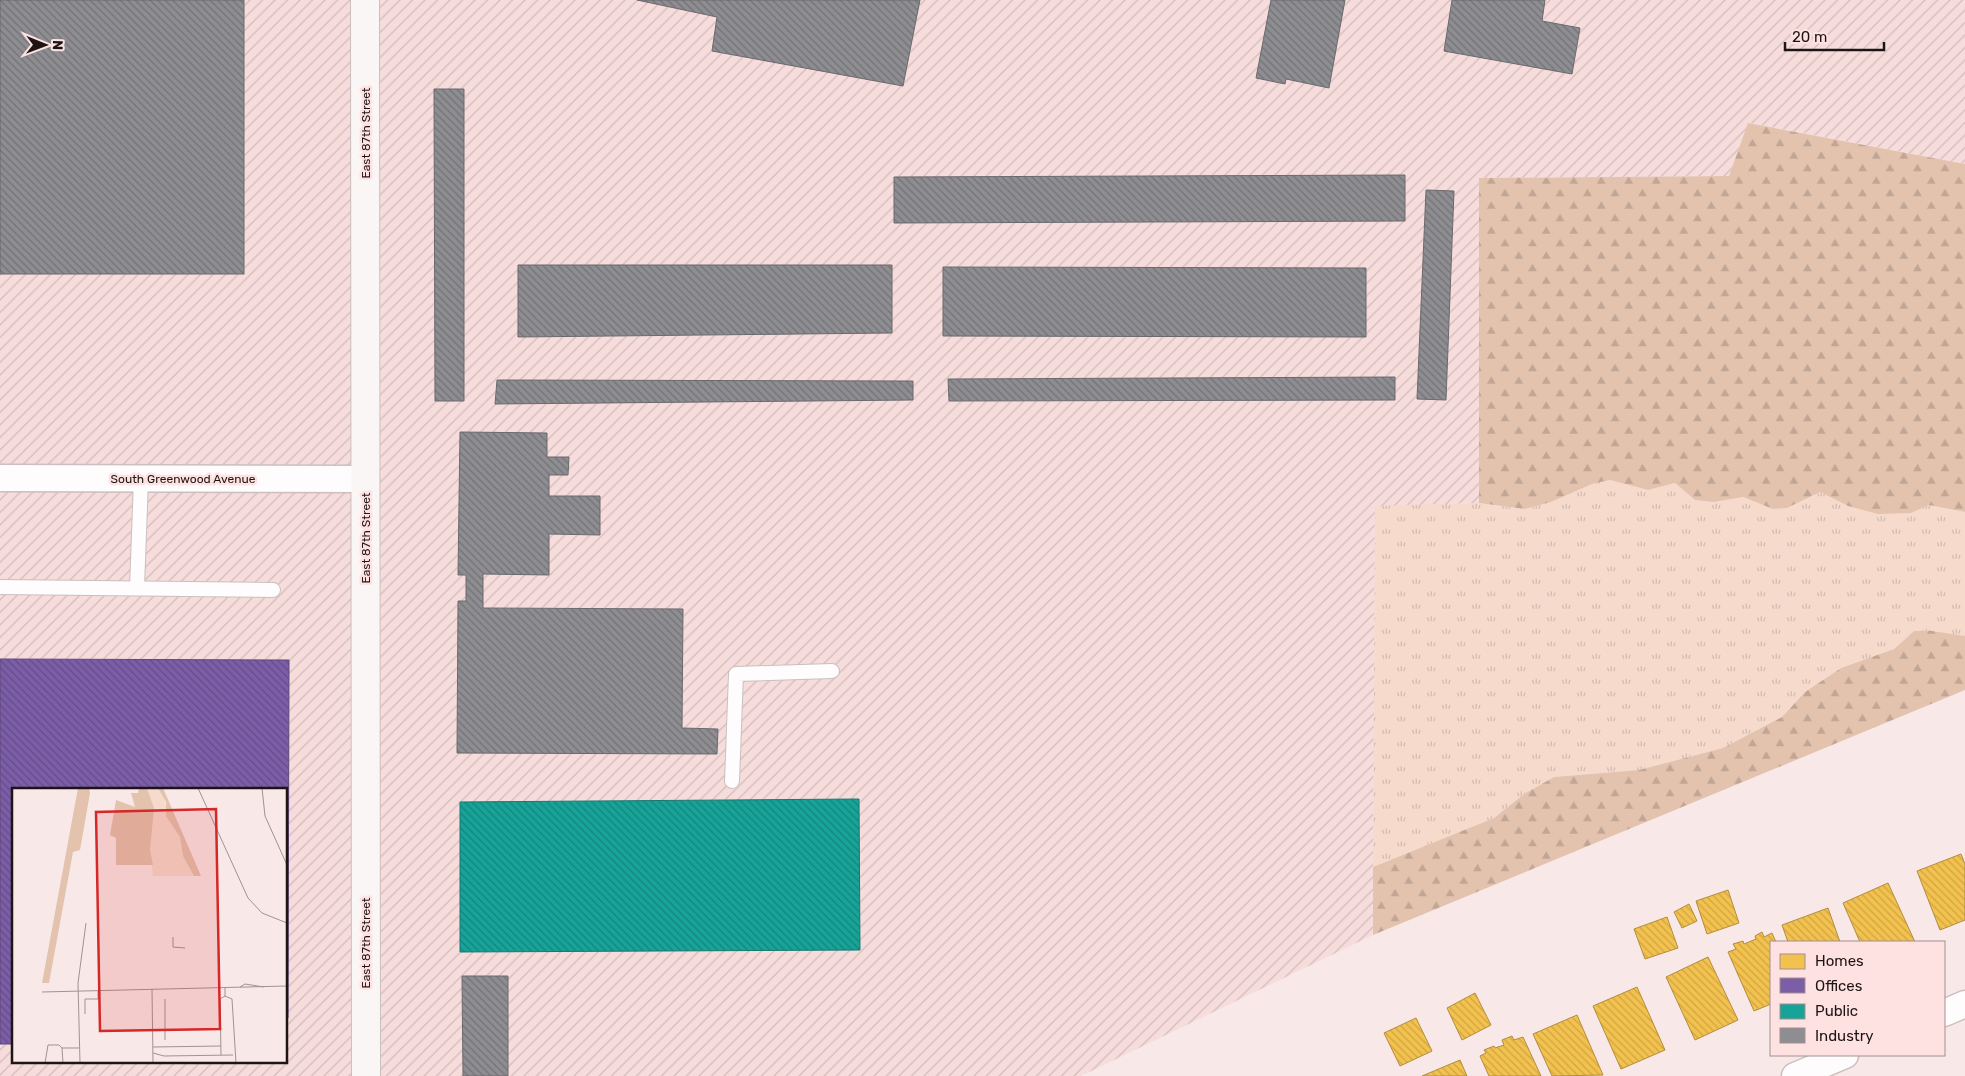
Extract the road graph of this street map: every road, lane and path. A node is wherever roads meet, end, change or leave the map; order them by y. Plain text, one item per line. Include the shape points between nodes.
1 (365, 0) edge
2 (0, 478) edge
3 (141, 479) junction
4 (366, 479) junction
5 (0, 586) edge
6 (137, 588) junction
7 (273, 590) dead end
8 (832, 671) dead end
9 (732, 781) dead end
10 (1965, 1004) edge
11 (1945, 1013) edge
12 (1843, 1056) edge
13 (366, 1076) edge
14 (1795, 1076) edge

1 - 4 main road, East 87th Street
2 - 3 street, South Greenwood Avenue
3 - 4 street, South Greenwood Avenue
3 - 6 lane
4 - 13 main road, East 87th Street
5 - 6 lane
6 - 7 lane
8 - 9 lane via 736,674
10 - 11 street
12 - 14 street

